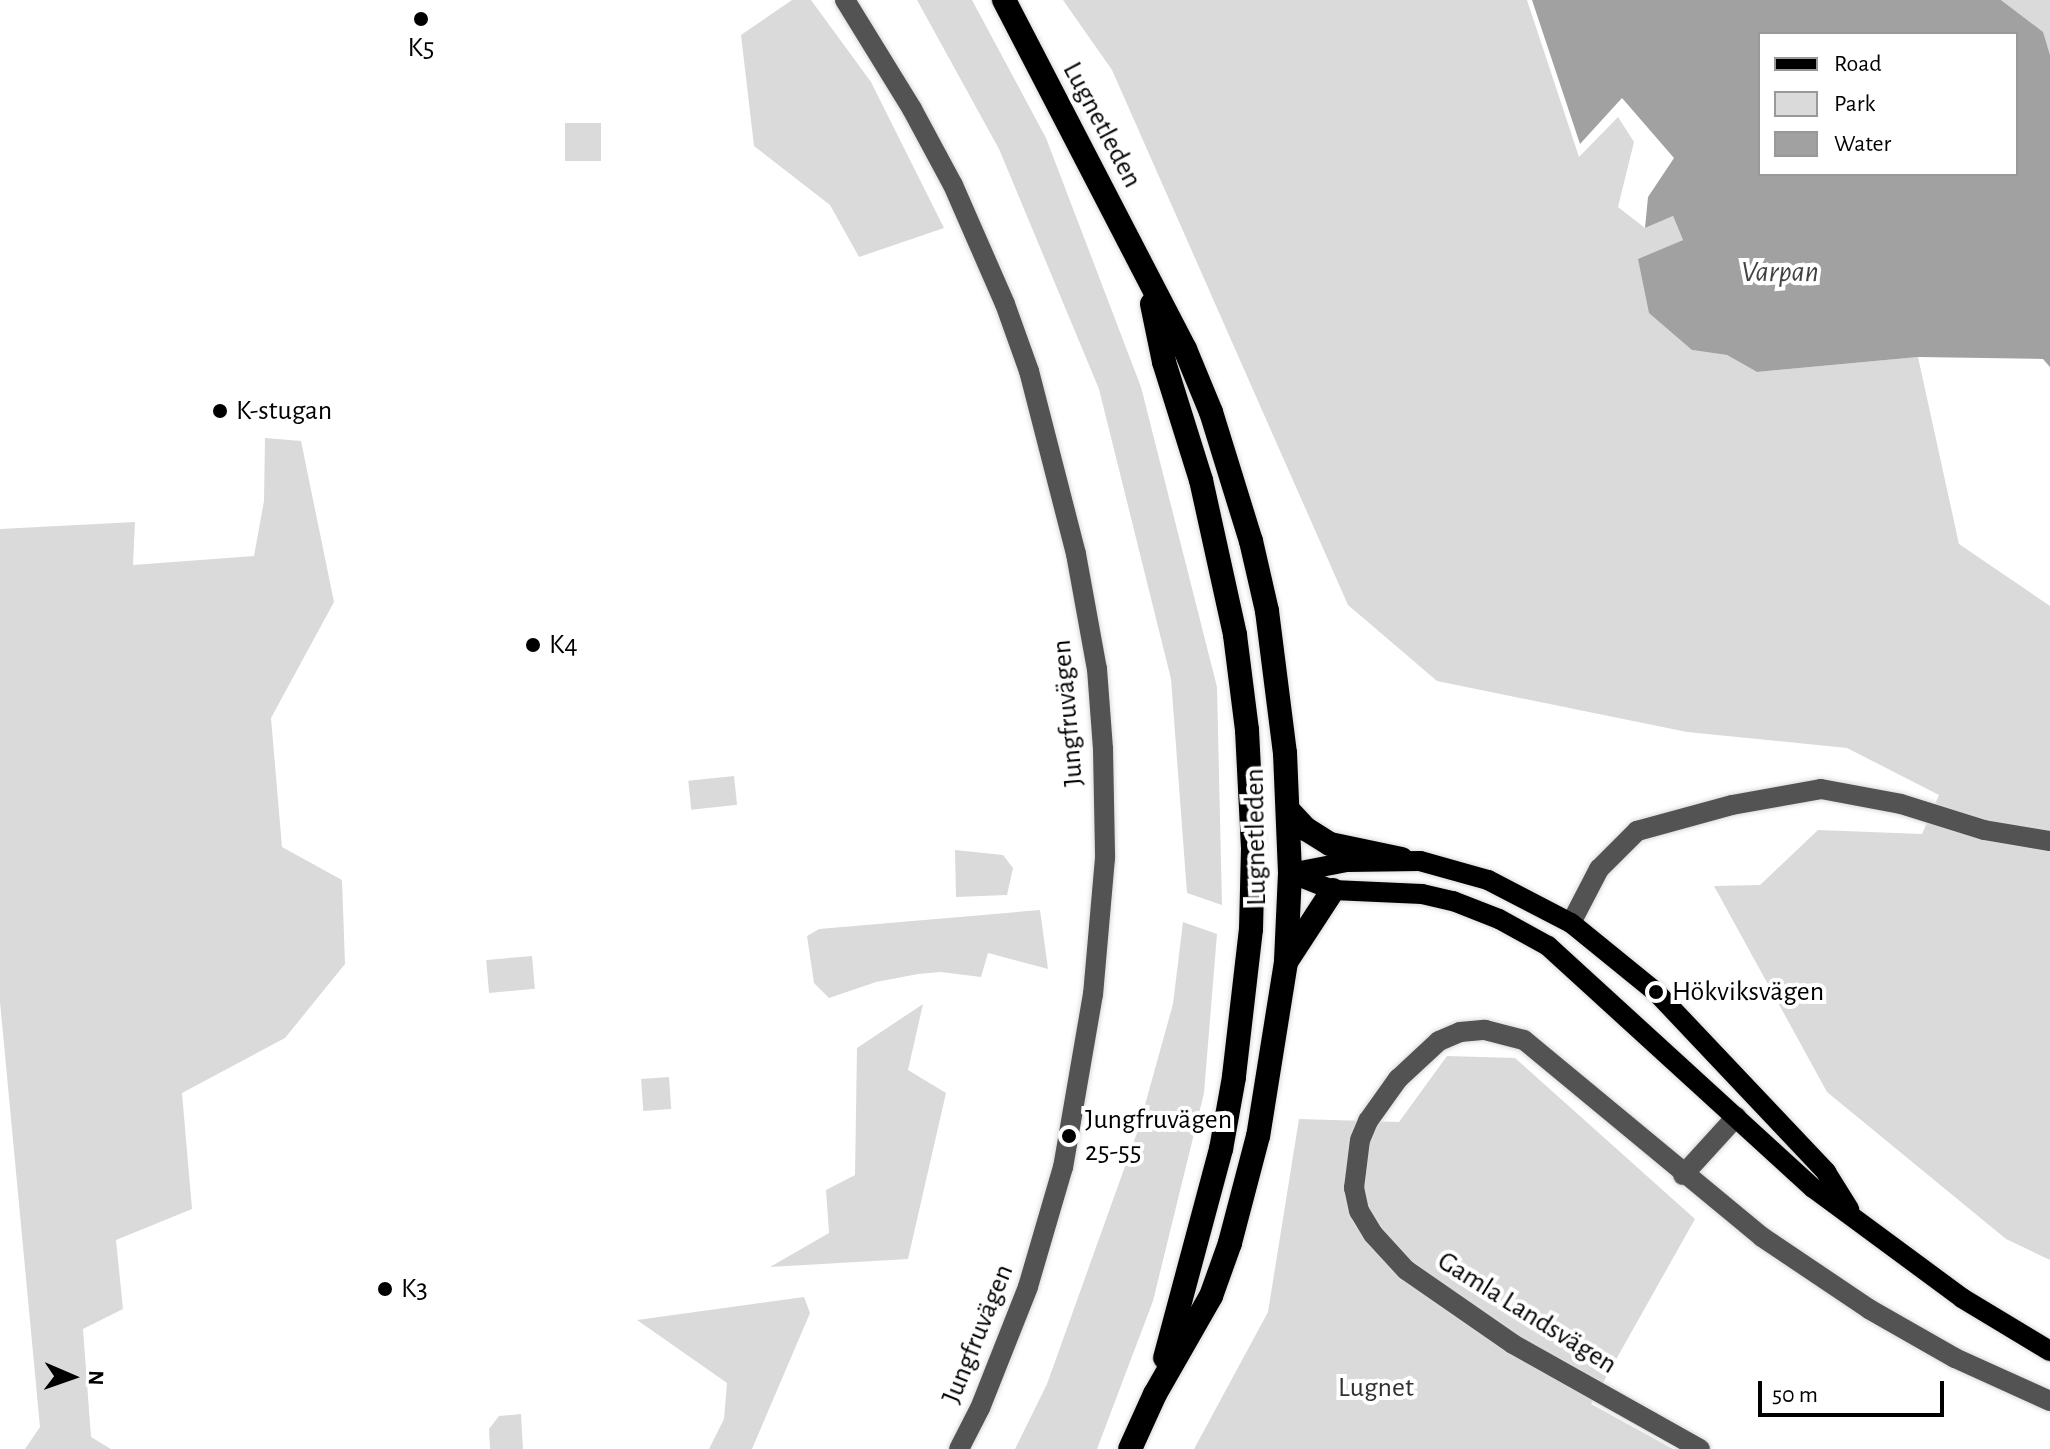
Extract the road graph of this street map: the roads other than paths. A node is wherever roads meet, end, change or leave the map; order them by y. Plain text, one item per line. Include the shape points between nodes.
1 (845, 0) edge
2 (1004, 0) edge
3 (1146, 278) junction
4 (1288, 810) junction
5 (2050, 841) edge
6 (1401, 859) junction
7 (1253, 873) junction
8 (1290, 873) junction
9 (1333, 890) junction
10 (1571, 923) junction
11 (1554, 952) junction
12 (1286, 962) junction
13 (1755, 1097) junction
14 (1736, 1117) junction
15 (1683, 1175) junction
16 (1852, 1214) junction
17 (2050, 1351) edge
18 (1155, 1394) junction
19 (2050, 1401) edge
20 (959, 1449) edge
21 (1130, 1449) edge
22 (1700, 1449) edge

1 - 20 street, Jungfruvägen via 953,185 1005,304 1054,458 1097,669 1105,858 1093,994 1063,1167 1028,1287
2 - 3 highway, Lugnetleden
3 - 4 highway, Lugnetleden via 1185,349 1211,412 1251,541 1274,657
3 - 7 highway, Lugnetleden via 1164,362 1213,528 1235,635 1247,730
4 - 6 highway via 1330,844
4 - 8 highway, Lugnetleden
5 - 10 street via 1821,789 1732,805 1637,831 1599,869
6 - 8 main road
6 - 10 main road via 1488,880
7 - 8 highway
7 - 18 highway, Lugnetleden via 1229,1106
8 - 9 main road
8 - 12 highway, Lugnetleden
9 - 11 main road via 1422,894 1453,901 1499,919
9 - 12 highway
10 - 11 main road
10 - 13 main road via 1656,992
11 - 14 main road
12 - 18 highway, Lugnetleden via 1258,1136 1230,1243 1211,1296
13 - 14 main road
13 - 16 main road via 1826,1172
14 - 15 street
14 - 16 main road via 1813,1188
15 - 19 street, Gamla Landsvägen via 1762,1237 1869,1309 1955,1358
15 - 22 street, Gamla Landsvägen via 1546,1055 1516,1036 1485,1030 1439,1041 1398,1079 1360,1140 1354,1188 1359,1211 1373,1234 1406,1270 1513,1344
16 - 17 main road via 1962,1298
18 - 21 highway, Lugnetleden

